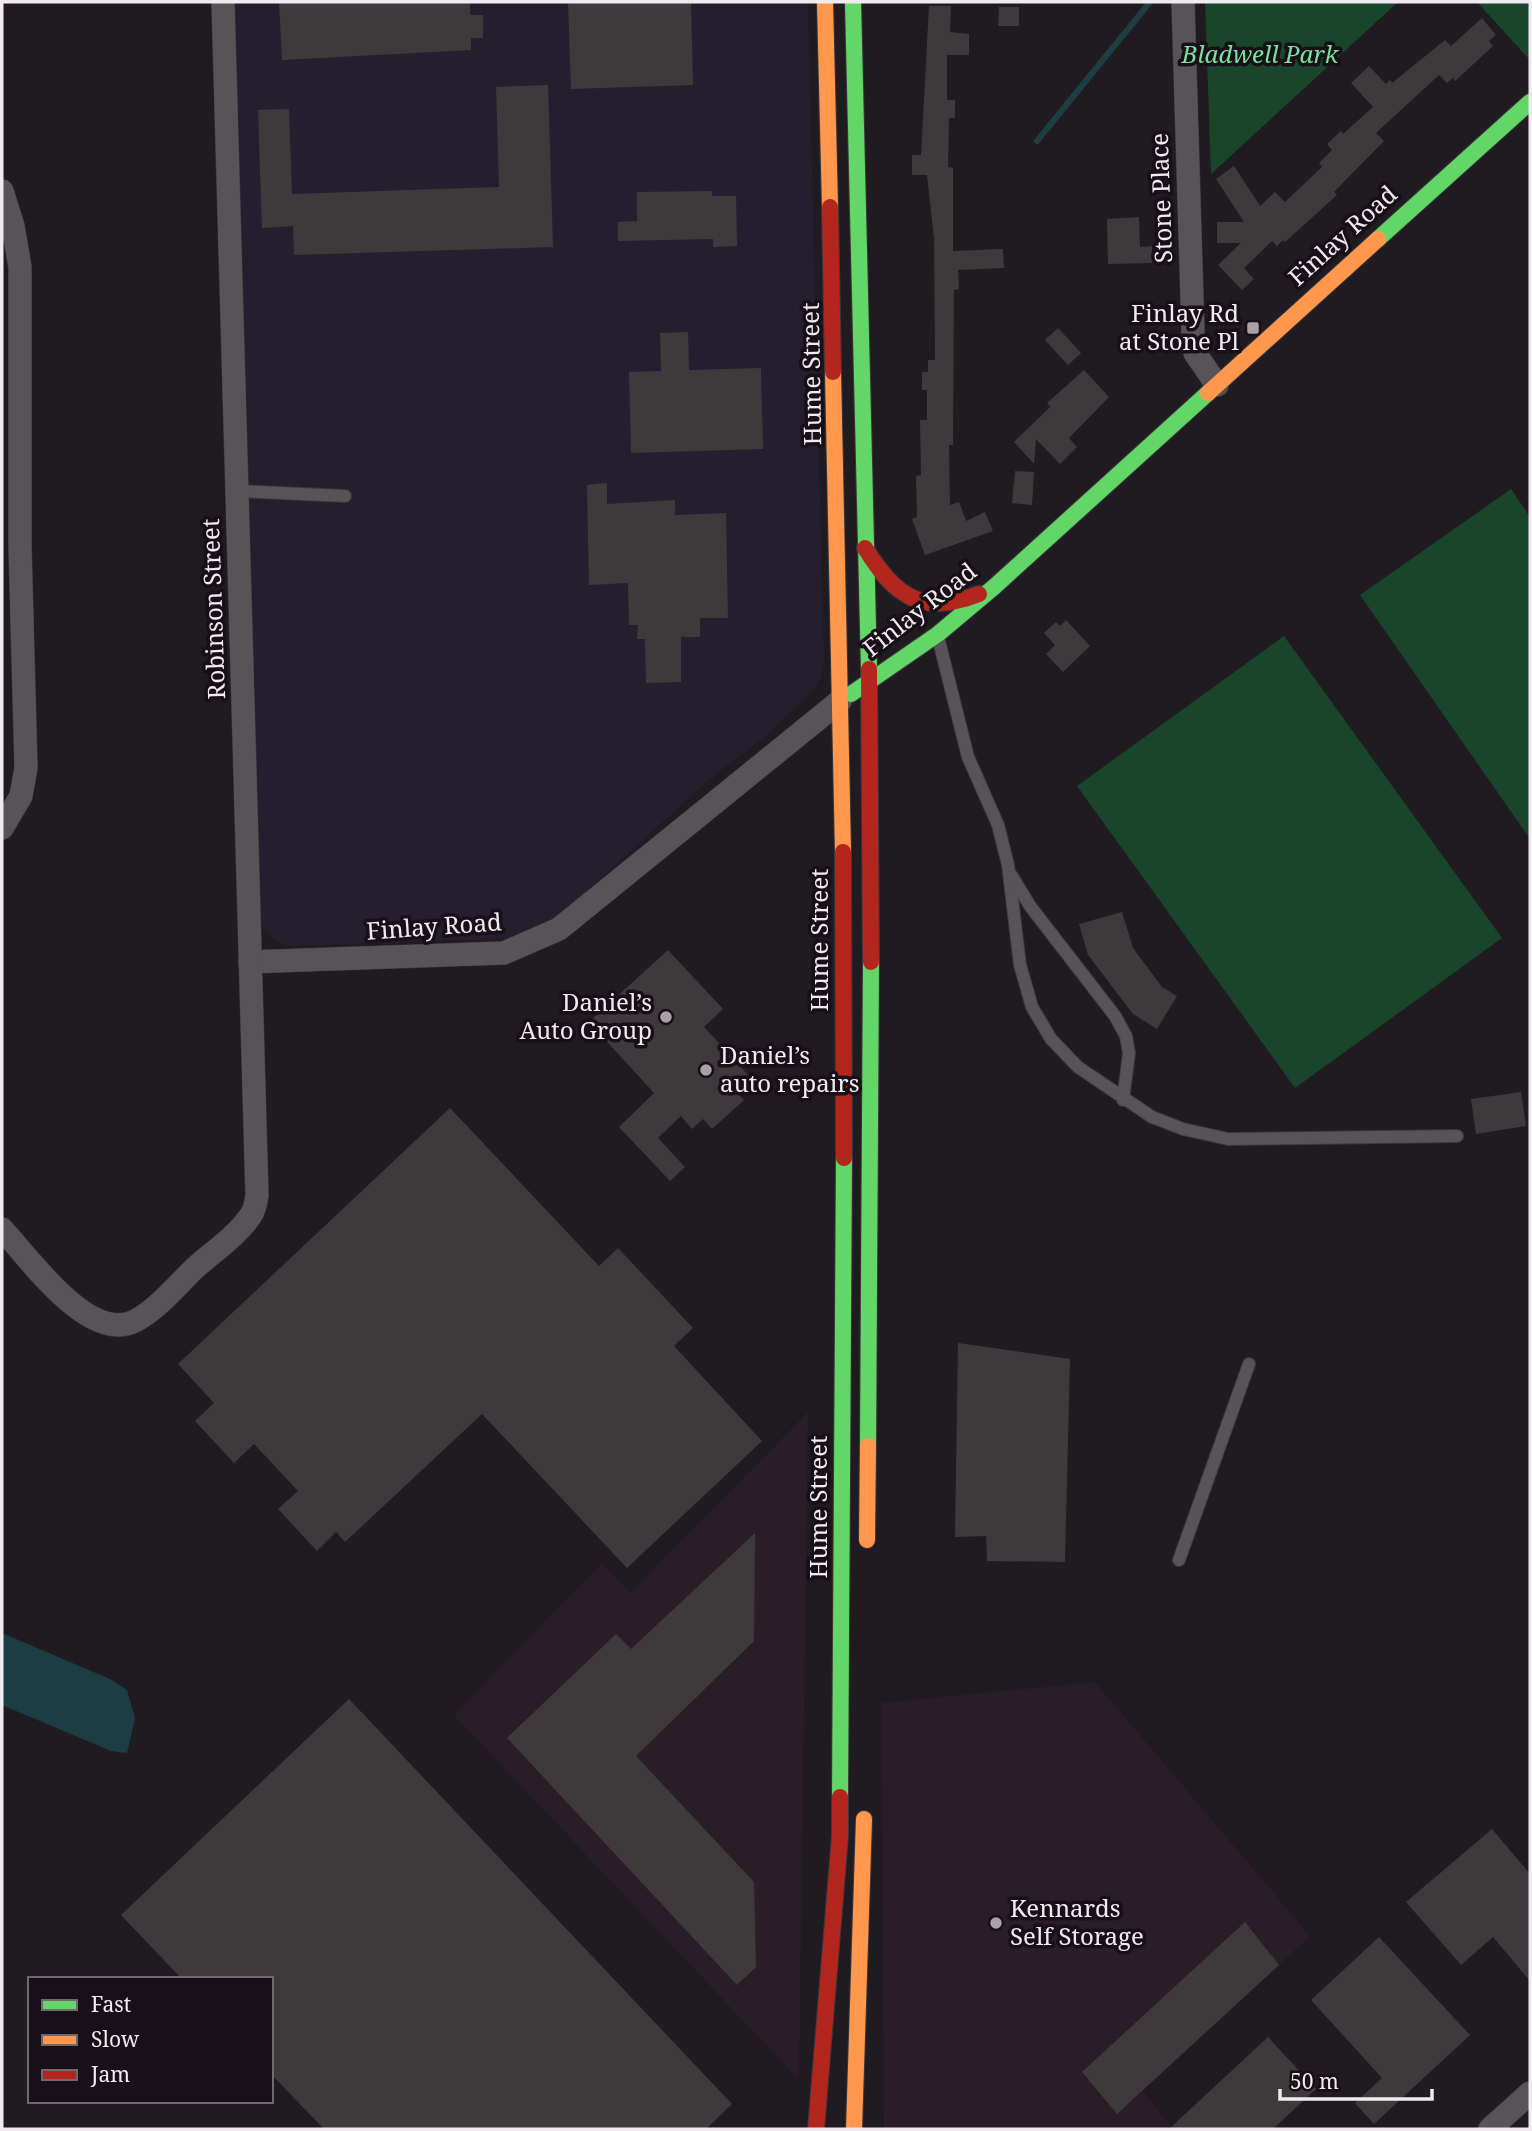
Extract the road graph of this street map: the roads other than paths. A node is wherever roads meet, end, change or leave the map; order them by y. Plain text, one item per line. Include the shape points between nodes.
1 (223, 2) edge
2 (825, 2) edge
3 (853, 2) edge
4 (1183, 2) edge
5 (1530, 102) edge
6 (2, 191) edge
7 (1217, 385) junction
8 (11, 476) edge
9 (237, 491) junction
10 (345, 496) dead end
11 (865, 548) junction
12 (994, 587) junction
13 (938, 634) junction
14 (870, 682) junction
15 (840, 701) junction
16 (2, 828) edge
17 (1009, 870) junction
18 (250, 962) junction
19 (1123, 1100) junction
20 (1457, 1136) dead end
21 (2, 1229) edge
22 (1250, 1364) dead end
23 (867, 1554) dead end
24 (1179, 1560) dead end
25 (864, 1801) dead end
26 (1530, 2093) edge
27 (816, 2129) edge
28 (854, 2129) edge
29 (1490, 2129) edge

1 - 9 street, Robinson Street
2 - 15 main road, Hume Street
3 - 11 main road, Hume Street
4 - 7 street, Stone Place via 1194,343 1195,353
5 - 7 main road, Finlay Road
6 - 8 street via 20,267
7 - 12 main road, Finlay Road
8 - 16 street via 26,768 21,796
9 - 10 lane
9 - 18 street, Robinson Street
11 - 12 main road via 879,573 911,599 947,605
11 - 14 main road, Hume Street
12 - 13 main road, Finlay Road
13 - 14 main road, Finlay Road
13 - 17 lane via 968,757 998,825
14 - 15 main road, Finlay Road
14 - 23 main road, Hume Street
15 - 18 street, Finlay Road via 559,929 504,954
15 - 27 main road, Hume Street via 844,1288 840,1836
17 - 19 lane via 1030,906 1126,1036 1129,1053
17 - 19 lane via 1020,965 1032,1007 1051,1039 1078,1067
18 - 21 street, Robinson Street via 258,1170 252,1214 151,1310 135,1321 116,1325 81,1312
19 - 20 lane via 1183,1129 1228,1139
22 - 24 lane
25 - 28 main road
26 - 29 street

